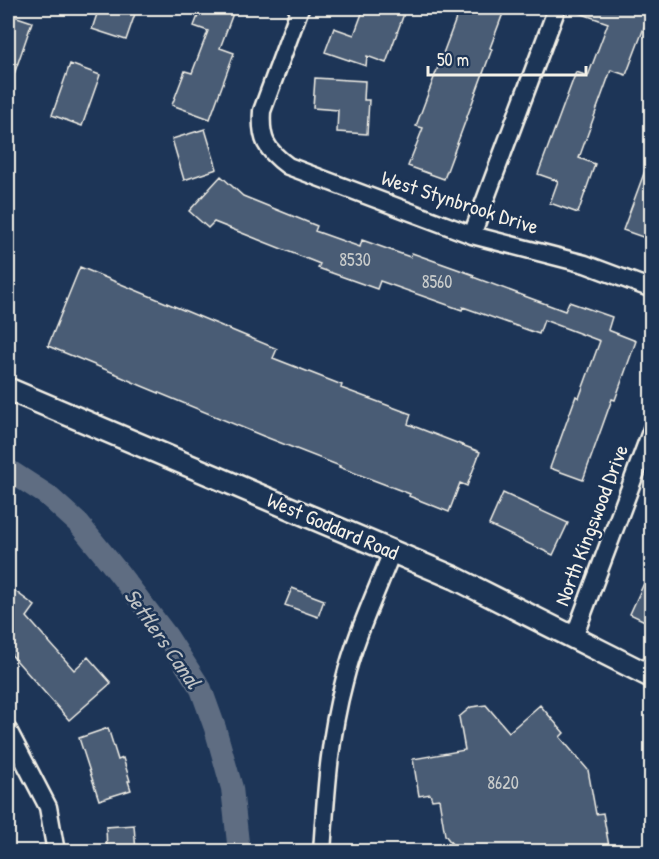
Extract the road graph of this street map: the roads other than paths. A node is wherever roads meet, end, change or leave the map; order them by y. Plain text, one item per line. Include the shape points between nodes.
1 (300, 8) edge
2 (557, 8) edge
3 (472, 235) junction
4 (651, 289) edge
5 (8, 389) edge
6 (651, 429) edge
7 (393, 552) junction
8 (574, 637) junction
9 (651, 677) edge
10 (8, 730) edge
11 (56, 852) edge
12 (322, 852) edge

1 - 3 street, West Stynbrook Drive via 262,111 264,141 273,156 288,166
2 - 3 street
3 - 4 street, West Stynbrook Drive via 585,264
5 - 7 street, West Goddard Road
6 - 8 street, North Kingswood Drive
7 - 8 street, West Goddard Road
7 - 12 street via 344,680 334,724
8 - 9 street, West Goddard Road
10 - 11 street via 48,807

